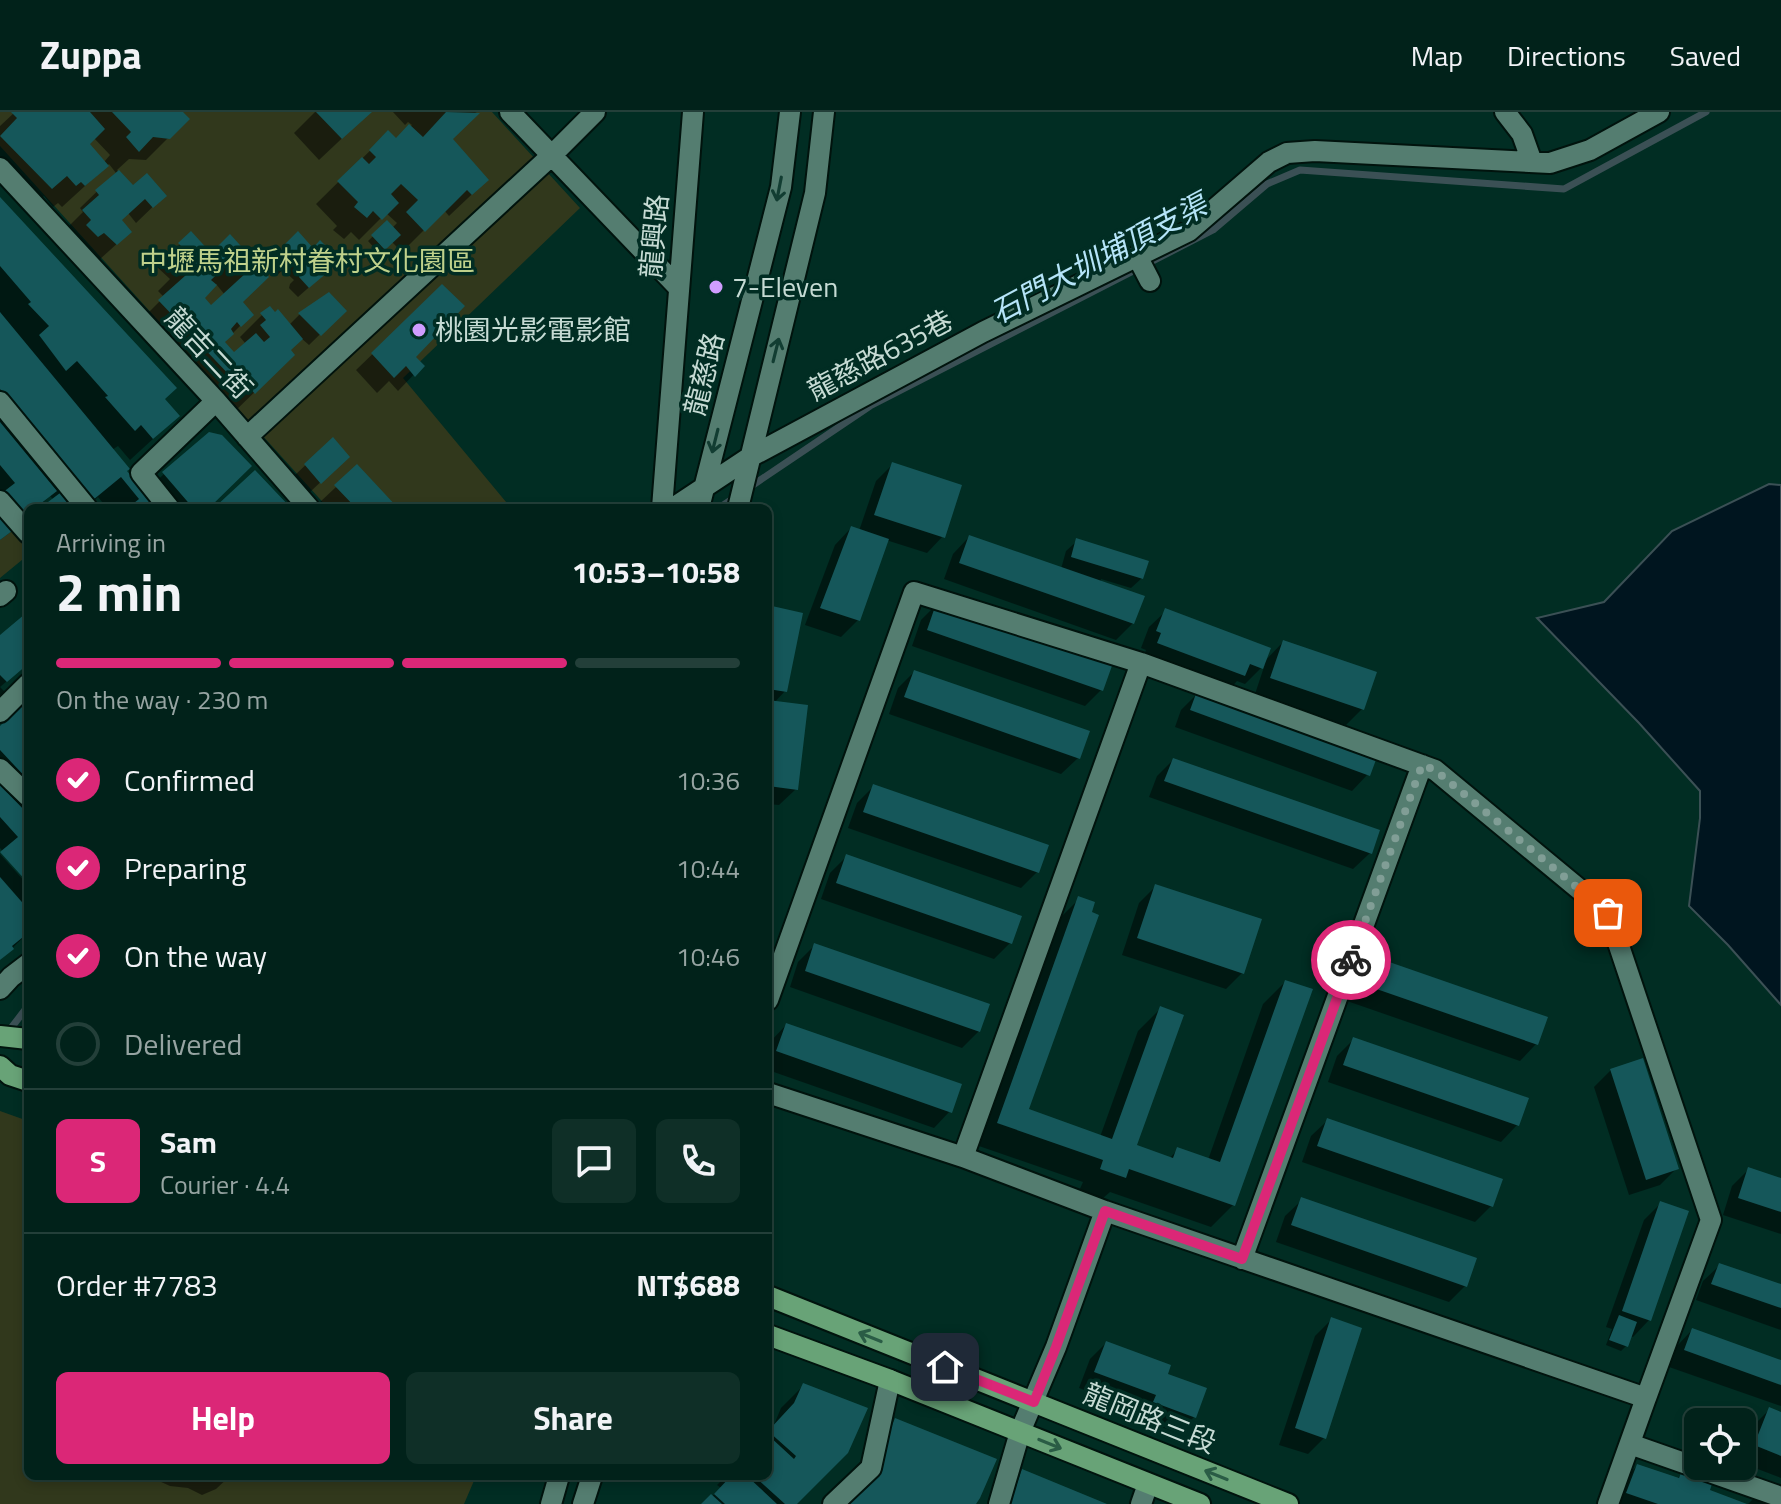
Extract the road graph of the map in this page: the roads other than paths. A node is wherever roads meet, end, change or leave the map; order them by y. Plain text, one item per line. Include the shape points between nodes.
1 (510, 112) edge
2 (595, 112) edge
3 (693, 112) edge
4 (790, 112) edge
5 (824, 112) edge
6 (1505, 112) edge
7 (1659, 112) edge
8 (551, 156) junction
9 (1532, 162) junction
10 (0, 168) edge
11 (1137, 256) junction
12 (1150, 281) dead end
13 (678, 287) junction
14 (216, 401) junction
15 (0, 402) edge
16 (247, 437) junction
17 (750, 457) junction
18 (704, 486) junction
19 (0, 501) edge
20 (84, 504) edge
21 (166, 504) edge
22 (306, 504) edge
23 (662, 504) edge
24 (679, 504) edge
25 (700, 504) edge
26 (739, 504) edge
27 (24, 528) edge
28 (1141, 663) junction
29 (24, 688) edge
30 (0, 712) edge
31 (1422, 765) junction
32 (0, 769) edge
33 (24, 792) edge
34 (24, 967) edge
35 (0, 989) edge
36 (772, 989) edge
37 (0, 1036) edge
38 (24, 1039) edge
39 (0, 1066) edge
40 (24, 1080) edge
41 (772, 1094) edge
42 (963, 1157) junction
43 (1105, 1211) junction
44 (1242, 1259) junction
45 (772, 1298) edge
46 (772, 1336) edge
47 (890, 1380) junction
48 (1646, 1398) junction
49 (1034, 1402) junction
50 (1020, 1432) junction
51 (1630, 1444) junction
52 (558, 1480) edge
53 (591, 1480) edge
54 (1148, 1484) junction
55 (1781, 1497) edge
56 (551, 1504) edge
57 (583, 1504) edge
58 (833, 1504) edge
59 (999, 1504) edge
60 (1141, 1504) edge
61 (1200, 1504) edge
62 (1288, 1504) edge
63 (1608, 1504) edge

1 - 8 street
2 - 8 street
3 - 13 street, 龍興路
4 -> 18 street, 龍慈路 via 781,187
17 -> 5 street via 815,193
6 - 9 street via 1522,134
7 - 9 street, 龍慈路635巷 via 1590,150 1550,163
8 - 13 street
8 - 16 street
9 - 11 street, 龍慈路635巷 via 1287,153 1269,162 1189,231
10 - 14 street, 龍吉二街
11 - 12 street
11 - 17 street, 龍慈路635巷
13 - 23 street, 龍興路
14 - 16 street, 龍吉二街
14 - 21 street via 141,473
15 - 20 street
16 - 22 street, 龍吉二街
17 - 18 street, 龍慈路635巷
17 - 26 street
18 - 24 street, 龍慈路635巷
18 - 25 street, 龍慈路
19 - 27 street
28 - 31 street
28 - 36 street via 914,592
28 - 42 street
29 - 30 street
31 - 44 street
31 - 48 street via 1435,770 1608,913 1711,1220
32 - 33 street
34 - 35 street
37 - 38 main road
39 - 40 main road
41 - 42 street
42 - 43 street
43 - 44 street
43 - 49 street
44 - 48 street
49 -> 45 main road, 龍岡路三段
46 - 47 main road
47 - 50 main road
47 - 58 street via 871,1468
48 - 51 street
49 - 50 street
62 -> 49 main road, 龍岡路三段
50 -> 54 main road
50 - 59 street
51 - 55 street
51 - 63 street
52 - 56 street
53 - 57 street
54 - 60 street
54 - 61 main road

